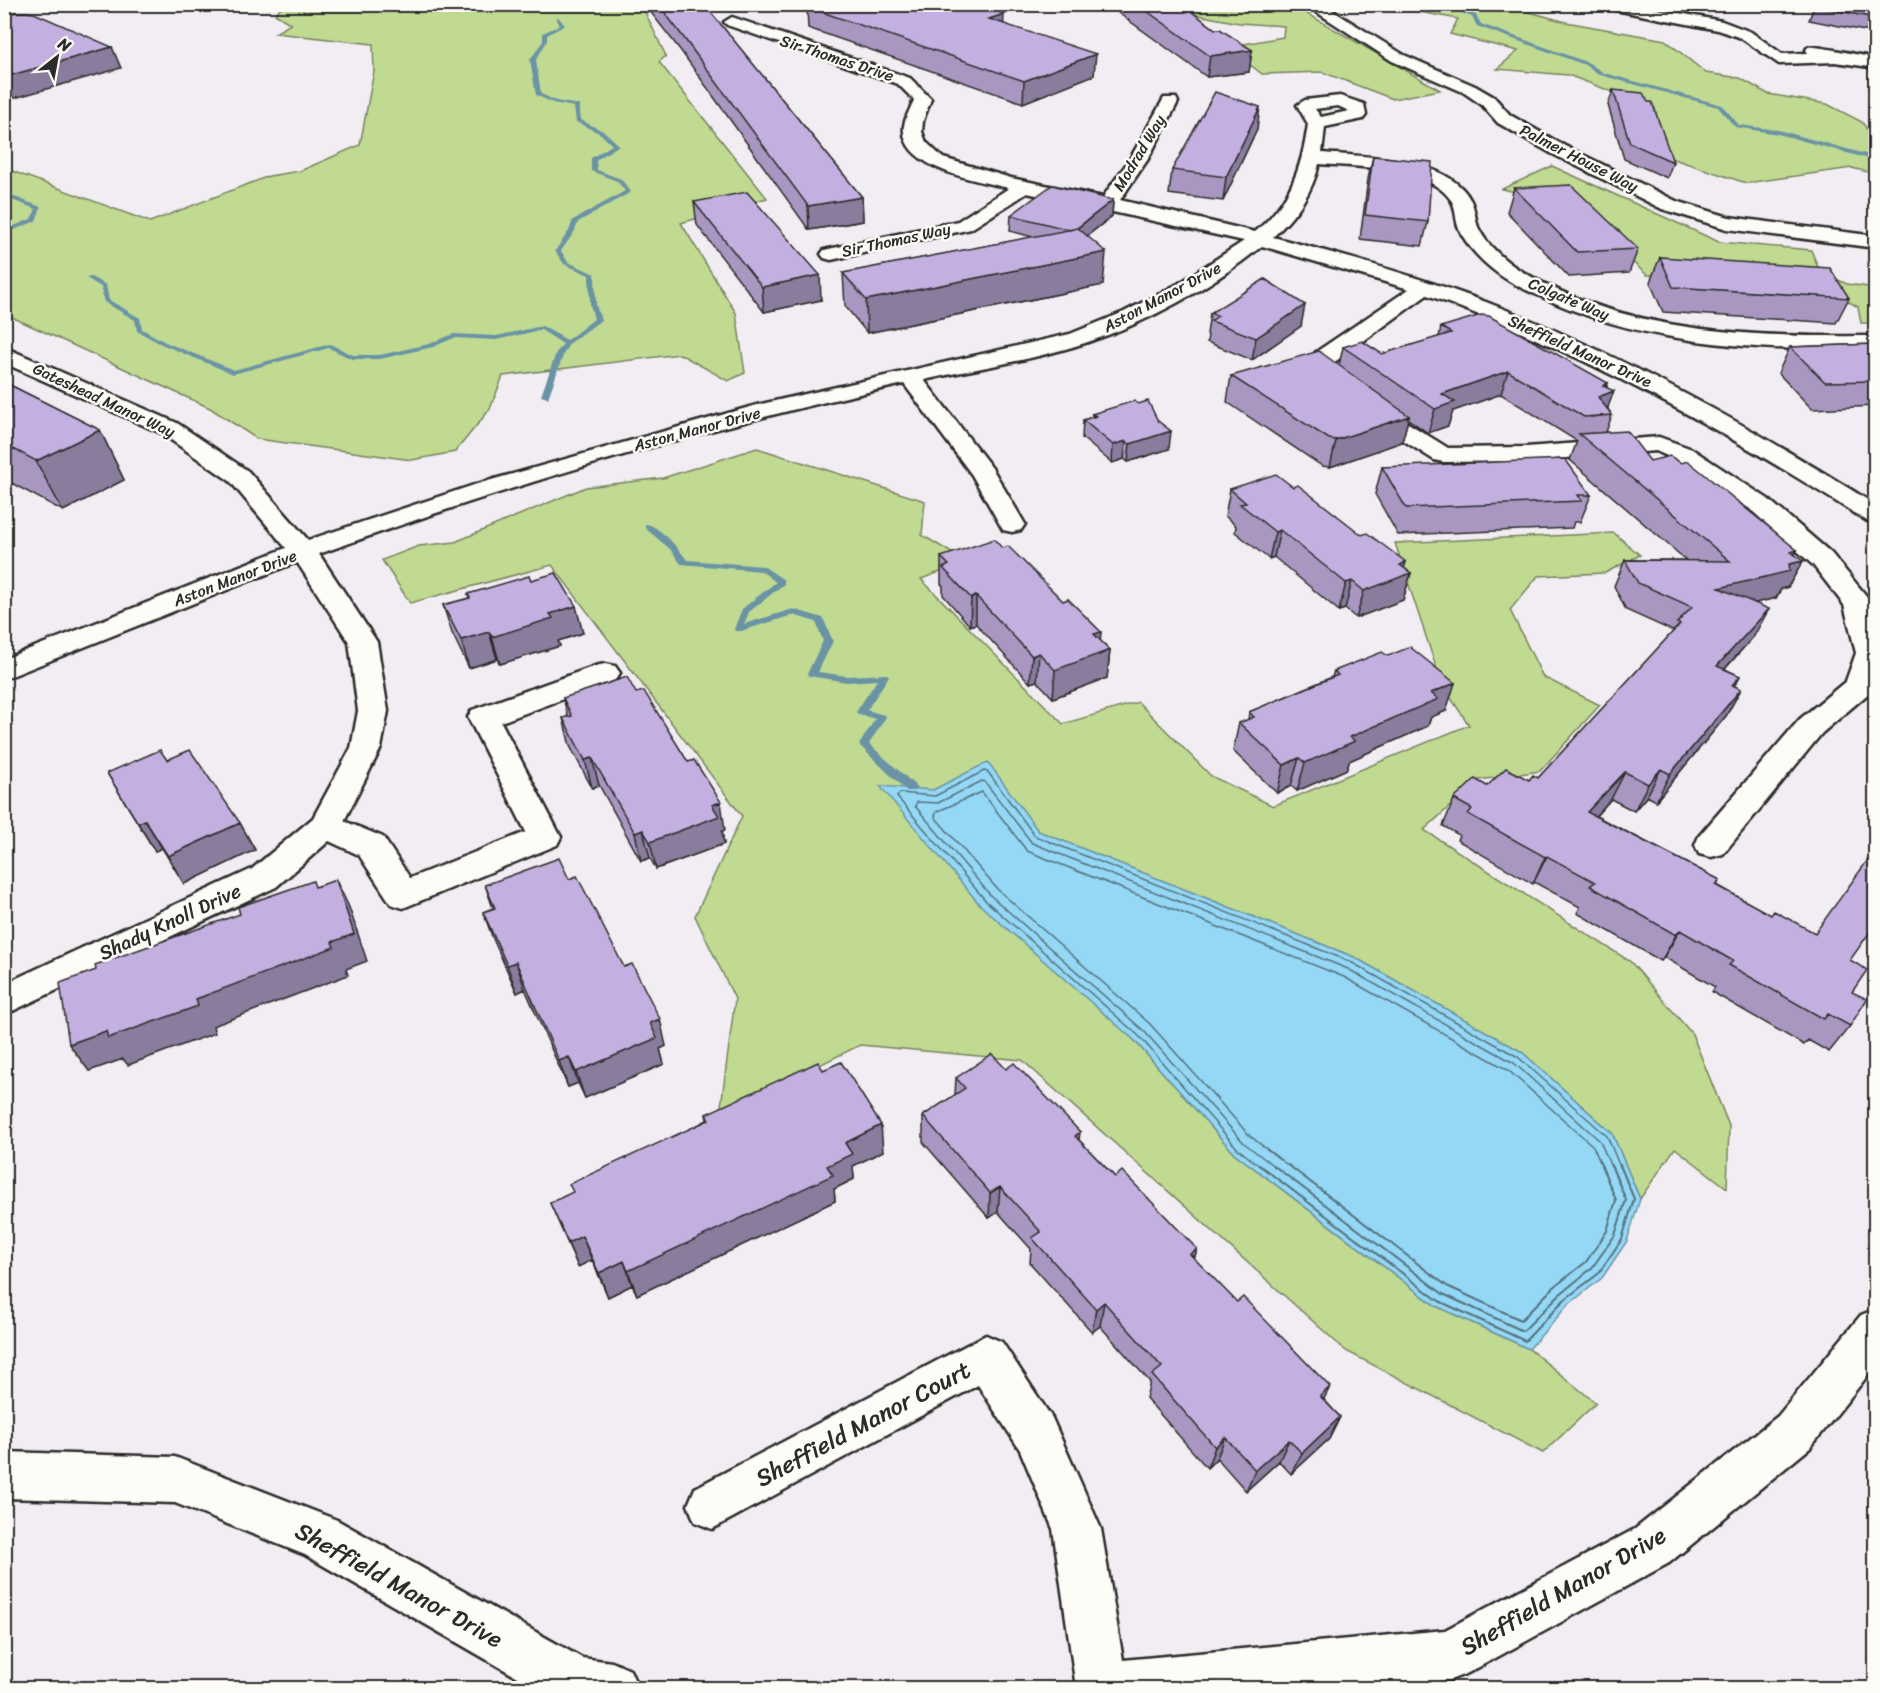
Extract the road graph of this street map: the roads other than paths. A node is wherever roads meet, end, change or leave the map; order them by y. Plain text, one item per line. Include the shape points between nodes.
1 (1311, 4) edge
2 (1605, 4) edge
3 (1692, 4) edge
4 (1645, 8) edge
5 (732, 22) dead end
6 (1775, 37) dead end
7 (1795, 44) dead end
8 (1835, 57) junction
9 (1873, 65) edge
10 (1170, 102) dead end
11 (1317, 123) dead end
12 (1313, 158) junction
13 (1022, 188) junction
14 (1108, 203) junction
15 (1261, 240) junction
16 (1875, 242) edge
17 (831, 254) dead end
18 (1424, 288) junction
19 (1875, 344) edge
20 (4, 354) edge
21 (909, 376) junction
22 (1875, 516) edge
23 (1012, 524) dead end
24 (304, 552) junction
25 (4, 670) edge
26 (605, 673) dead end
27 (1867, 689) edge
28 (366, 748) joint
29 (325, 826) junction
30 (1711, 845) dead end
31 (4, 1000) edge
32 (1875, 1330) edge
33 (4, 1475) edge
34 (712, 1505) dead end
35 (1347, 1677) edge
36 (588, 1687) edge
37 (1100, 1688) edge

1 - 16 street, Palmer House Way via 1398,58 1470,89 1504,119 1669,205 1727,223
2 - 4 street
3 - 6 street via 1751,23
4 - 8 street via 1746,35 1779,59
5 - 13 street, Sir Thomas Drive via 904,81 923,99 912,126 913,139 935,162
7 - 8 street
8 - 9 street
10 - 14 street, Modrad Way via 1139,159
11 - 12 street, Aston Manor Drive
12 - 15 street, Aston Manor Drive via 1298,196
12 - 19 street, Colgate Way via 1400,168 1447,183 1461,200 1468,228 1512,274 1578,306 1627,323 1768,344
13 - 14 street, Sir Thomas Drive
13 - 17 street, Sir Thomas Way via 964,225
14 - 15 street, Sir Thomas Drive
15 - 18 street, Sheffield Manor Drive
15 - 21 street, Aston Manor Drive via 1201,279 1074,341
18 - 22 street, Sheffield Manor Drive via 1516,321 1669,392
18 - 27 street via 1324,357 1316,367 1443,455 1526,454 1659,444 1683,454 1759,504 1822,559 1858,604 1870,653
20 - 24 street, Gateshead Manor Way via 169,428 239,476
21 - 23 street via 983,473
21 - 24 street, Aston Manor Drive via 837,391 588,459 443,503
24 - 25 street, Aston Manor Drive via 82,636
24 - 28 street, Gateshead Manor Way via 363,642 373,711
26 - 29 street via 483,717 545,837 403,895 371,846
27 - 30 street via 1811,726
28 - 29 street, Shady Knoll Drive
29 - 31 street, Shady Knoll Drive via 264,878
32 - 35 street, Sheffield Manor Drive via 1794,1432 1652,1546 1450,1655
33 - 36 street, Sheffield Manor Drive via 175,1480 320,1537
34 - 37 street, Sheffield Manor Court via 986,1357 1036,1434 1077,1529
35 - 37 street, Sheffield Manor Drive

